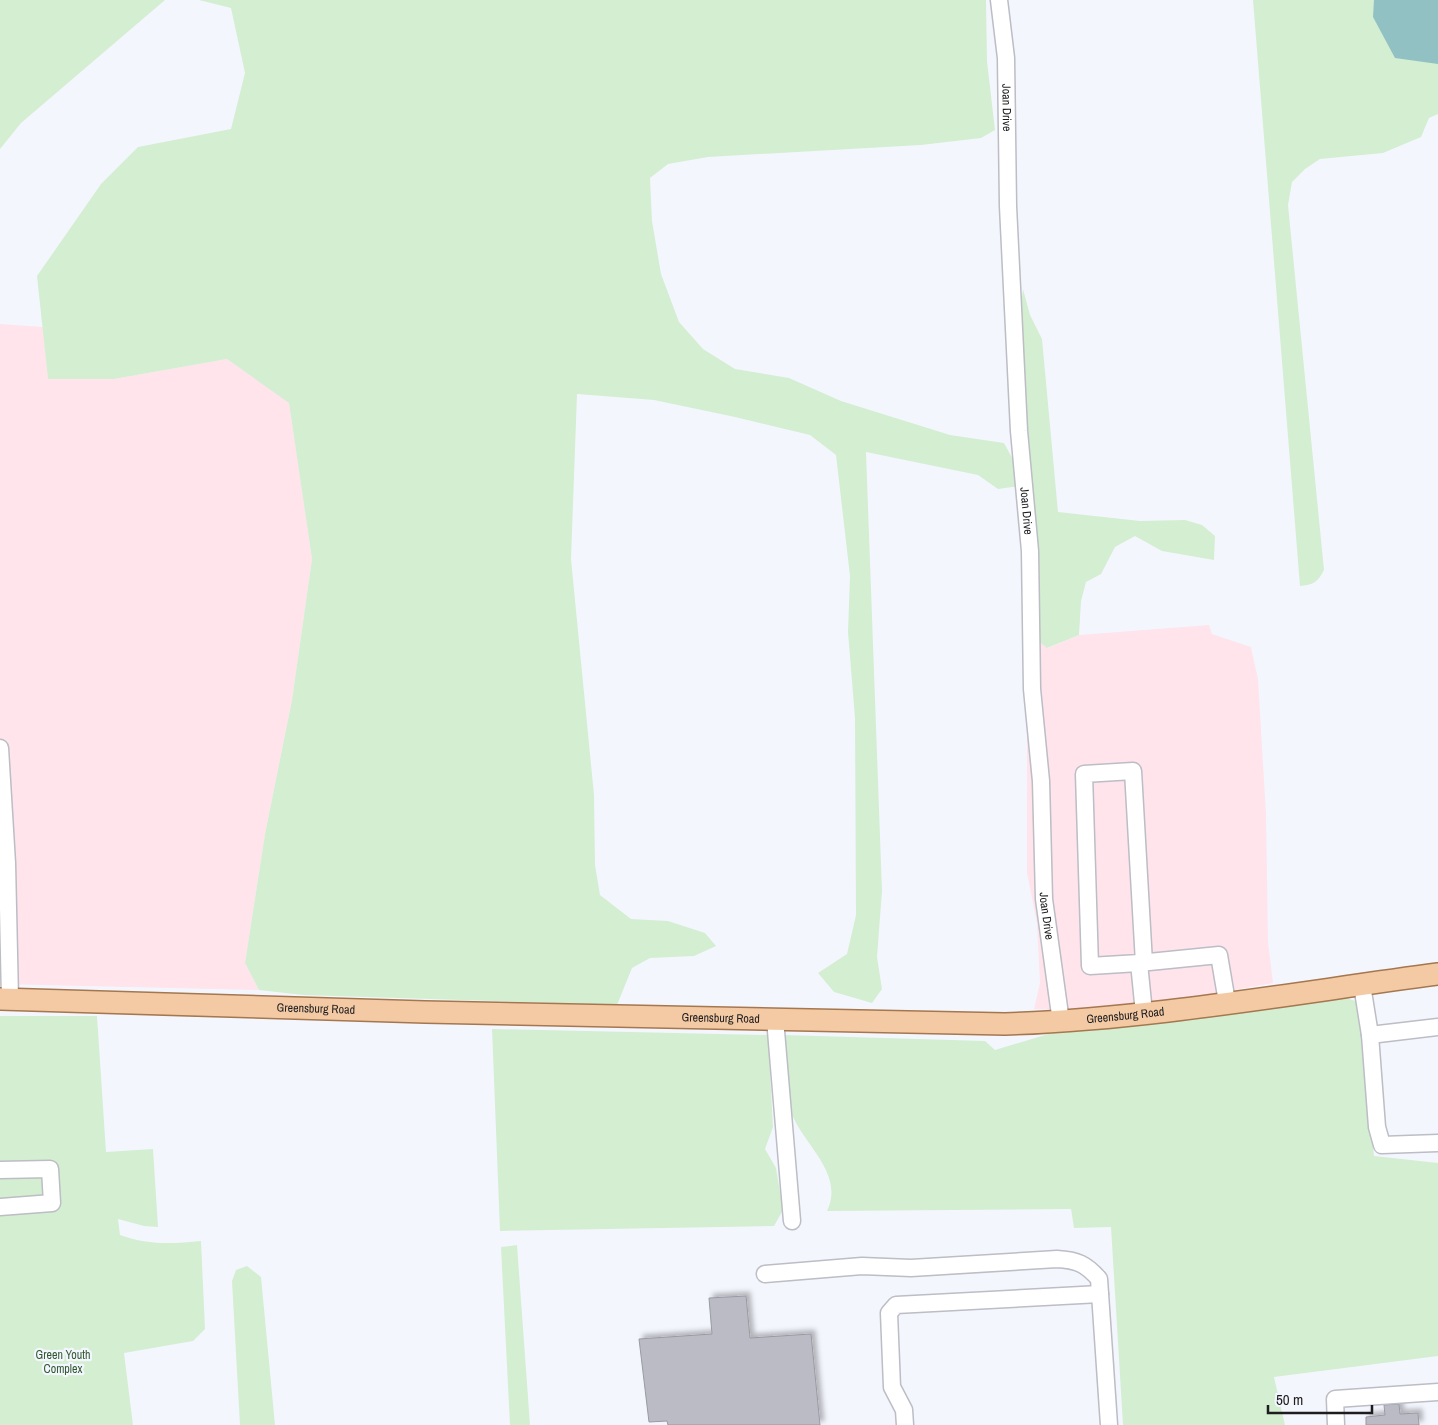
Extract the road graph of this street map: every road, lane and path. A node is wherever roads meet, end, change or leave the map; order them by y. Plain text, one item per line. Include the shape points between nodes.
1 (999, 0) edge
2 (0, 748) edge
3 (1142, 963) junction
4 (1438, 974) edge
5 (1362, 985) junction
6 (5, 999) edge
7 (1227, 1002) junction
8 (1144, 1013) junction
9 (775, 1019) junction
10 (1061, 1022) junction
11 (1438, 1027) edge
12 (1370, 1035) junction
13 (1438, 1143) edge
14 (0, 1170) edge
15 (0, 1207) edge
16 (792, 1221) dead end
17 (765, 1274) dead end
18 (1100, 1294) junction
19 (1438, 1392) edge
20 (905, 1425) edge
21 (1109, 1425) edge
22 (1336, 1425) edge

1 - 10 lane, Joan Drive via 1006,58 1008,206 1019,431 1030,551 1032,689 1041,781 1043,891
2 - 6 lane via 7,863
3 - 3 lane via 1090,966 1084,774 1133,771
3 - 7 lane via 1219,955
3 - 8 lane
4 - 5 main road, Greensburg Road
5 - 7 main road, Greensburg Road
5 - 12 lane
6 - 9 main road, Greensburg Road
7 - 8 main road, Greensburg Road
8 - 10 main road, Greensburg Road
9 - 10 main road, Greensburg Road via 1005,1024
9 - 16 lane
11 - 12 lane
12 - 13 lane via 1377,1127 1382,1145
14 - 15 lane via 50,1169 52,1203
17 - 18 lane via 862,1266 911,1268 1076,1260 1089,1267 1099,1279
18 - 20 lane via 896,1305 889,1312 892,1387 904,1410
18 - 21 lane
19 - 22 lane via 1335,1400

